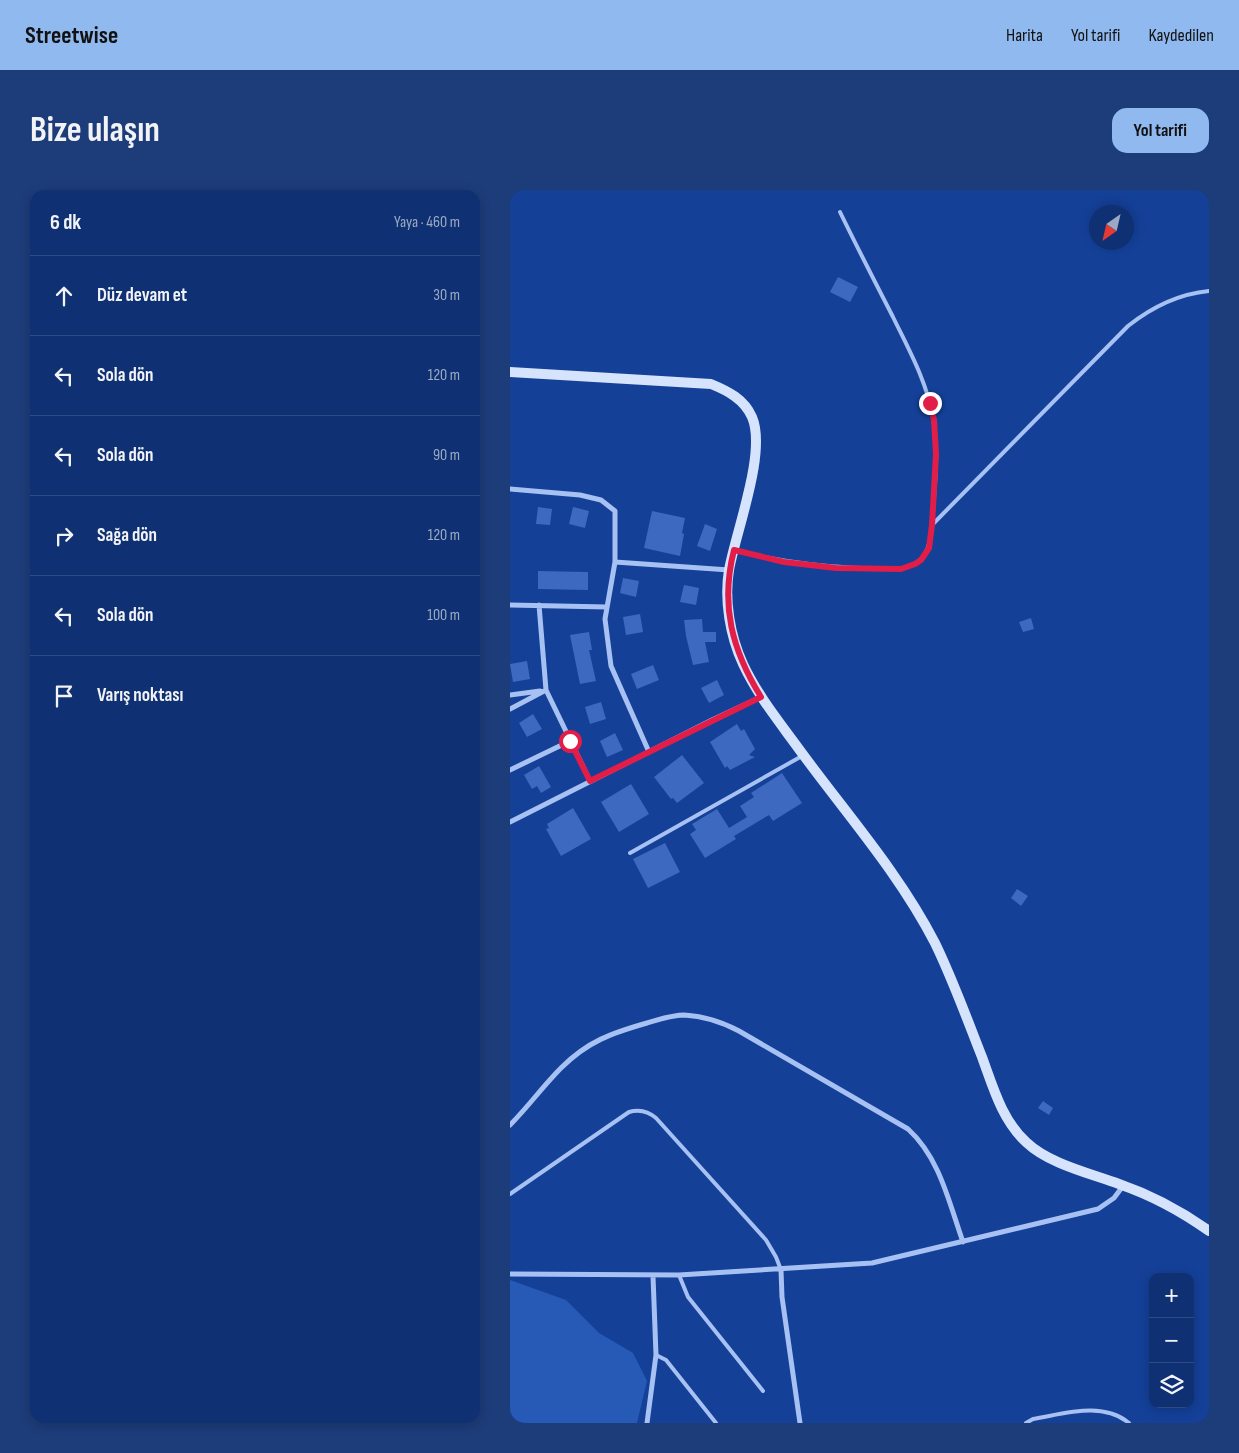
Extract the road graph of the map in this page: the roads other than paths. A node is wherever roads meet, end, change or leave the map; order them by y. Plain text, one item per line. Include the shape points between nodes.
1 (840, 212) dead end
2 (1209, 291) edge
3 (510, 372) edge
4 (510, 489) edge
5 (932, 525) junction
6 (734, 550) junction
7 (615, 562) junction
8 (729, 570) junction
9 (510, 605) edge
10 (539, 605) junction
11 (607, 606) junction
12 (546, 690) junction
13 (510, 695) edge
14 (761, 697) junction
15 (510, 709) edge
16 (570, 741) junction
17 (649, 752) junction
18 (804, 755) junction
19 (510, 770) edge
20 (590, 781) junction
21 (510, 822) edge
22 (630, 853) dead end
23 (510, 1125) edge
24 (1123, 1185) junction
25 (510, 1194) edge
26 (1209, 1231) edge
27 (963, 1242) junction
28 (781, 1270) junction
29 (510, 1274) edge
30 (679, 1275) junction
31 (653, 1276) junction
32 (656, 1355) junction
33 (763, 1391) dead end
34 (648, 1423) edge
35 (716, 1423) edge
36 (800, 1423) edge
37 (1026, 1423) edge
38 (1129, 1423) edge

1 - 5 lane via 926,388 936,437
2 - 5 lane via 1166,302 1128,326
3 - 6 street via 696,382 711,384 736,397 752,417 755,440 750,483
4 - 7 street via 601,500 615,511
5 - 6 lane via 925,554 915,564 901,569 810,565
6 - 8 street
7 - 8 street
7 - 11 street
8 - 14 street via 728,604 734,641
9 - 10 street
10 - 11 street
10 - 12 street
11 - 17 street via 604,619 611,666
12 - 13 street
12 - 15 street
12 - 16 street
14 - 17 street
14 - 18 street
16 - 19 street
16 - 20 street
17 - 20 street
18 - 22 lane
18 - 24 street via 920,915 948,972 1000,1104 1016,1131 1050,1158
20 - 21 street
23 - 27 street via 561,1068 603,1037 671,1016 708,1018 739,1031 908,1129 924,1145 935,1163
24 - 26 street via 1172,1208
24 - 27 street via 1114,1198 1098,1209
25 - 28 lane via 629,1112 647,1112 656,1118 766,1240
27 - 28 street via 872,1263
28 - 30 street
28 - 36 street
29 - 31 street
30 - 31 street
30 - 33 lane via 688,1297
31 - 32 street
32 - 34 street
32 - 35 lane via 666,1360
37 - 38 lane via 1091,1410 1118,1415

